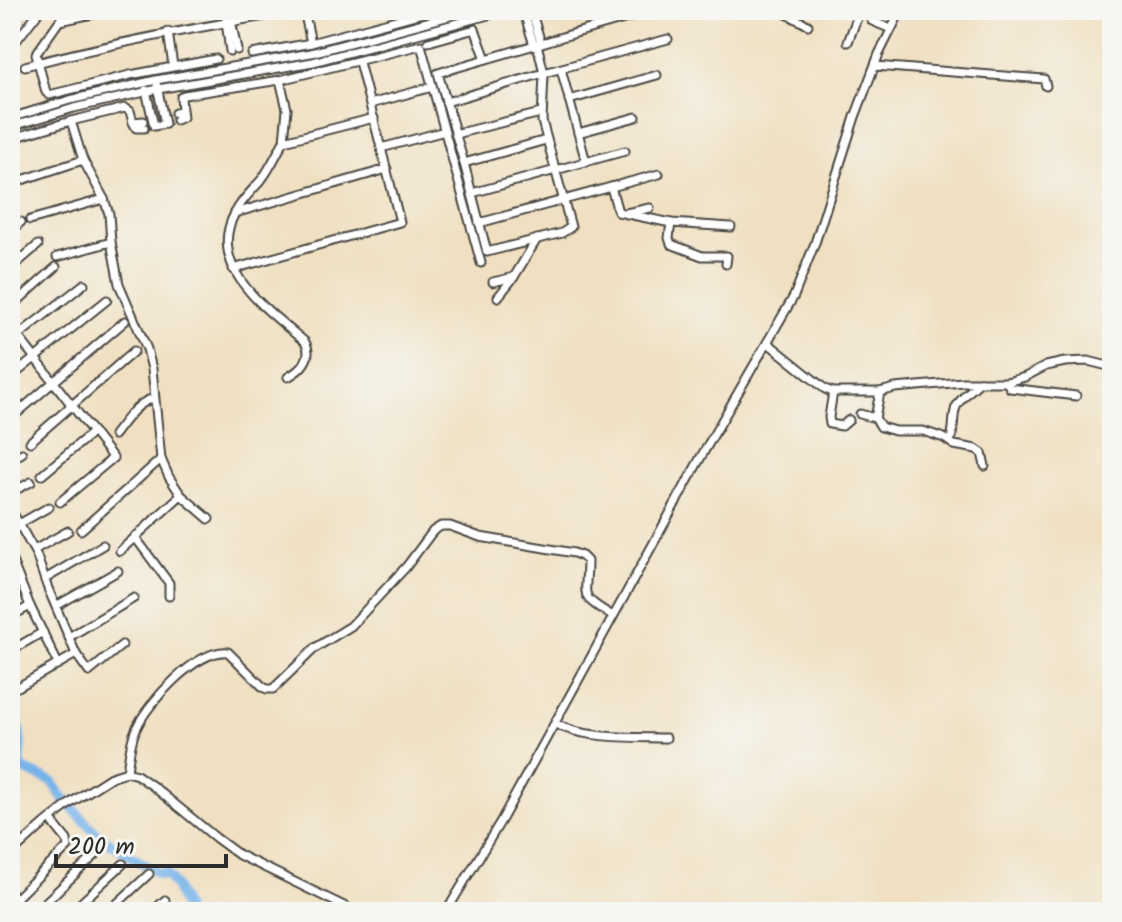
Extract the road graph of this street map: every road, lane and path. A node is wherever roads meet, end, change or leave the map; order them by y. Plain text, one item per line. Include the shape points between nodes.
1 (40, 10) edge
2 (67, 10) edge
3 (111, 10) edge
4 (302, 10) edge
5 (433, 10) edge
6 (472, 10) edge
7 (507, 10) edge
8 (523, 10) edge
9 (531, 10) edge
10 (655, 10) edge
11 (779, 10) edge
12 (860, 10) edge
13 (901, 10) edge
14 (869, 15) dead end
15 (228, 17) edge
16 (473, 20) junction
17 (60, 21) junction
18 (808, 25) dead end
19 (891, 29) junction
20 (168, 32) junction
21 (408, 33) junction
22 (668, 39) dead end
23 (428, 42) dead end
24 (848, 42) dead end
25 (311, 43) junction
26 (537, 44) junction
27 (10, 49) edge
28 (252, 54) dead end
29 (312, 58) junction
30 (216, 59) dead end
31 (486, 59) junction
32 (359, 62) junction
33 (37, 63) junction
34 (10, 66) edge
35 (25, 66) dead end
36 (173, 66) junction
37 (236, 66) junction
38 (875, 66) junction
39 (561, 69) junction
40 (544, 73) junction
41 (10, 74) edge
42 (657, 75) dead end
43 (238, 76) junction
44 (280, 80) junction
45 (144, 82) junction
46 (157, 84) junction
47 (1046, 86) dead end
48 (432, 87) junction
49 (146, 92) junction
50 (569, 100) junction
51 (446, 102) junction
52 (370, 104) junction
53 (541, 113) junction
54 (172, 117) junction
55 (636, 117) dead end
56 (10, 118) edge
57 (374, 118) junction
58 (71, 121) junction
59 (149, 123) junction
60 (10, 127) edge
61 (445, 131) junction
62 (578, 133) junction
63 (455, 134) junction
64 (10, 139) edge
65 (546, 140) junction
66 (284, 141) junction
67 (381, 148) junction
68 (625, 151) dead end
69 (83, 160) junction
70 (586, 162) junction
71 (464, 163) junction
72 (387, 169) junction
73 (555, 171) junction
74 (659, 174) dead end
75 (10, 184) edge
76 (611, 187) junction
77 (472, 193) junction
78 (104, 199) junction
79 (563, 200) junction
80 (650, 208) dead end
81 (235, 213) junction
82 (624, 214) junction
83 (479, 223) junction
84 (671, 223) junction
85 (731, 227) dead end
86 (10, 232) edge
87 (537, 239) junction
88 (111, 242) junction
89 (38, 245) dead end
90 (57, 257) dead end
91 (481, 263) dead end
92 (726, 264) dead end
93 (56, 267) dead end
94 (10, 269) edge
95 (233, 269) junction
96 (514, 277) junction
97 (493, 282) dead end
98 (84, 284) dead end
99 (498, 297) dead end
100 (107, 300) dead end
101 (10, 308) edge
102 (125, 321) dead end
103 (10, 326) edge
104 (17, 336) junction
105 (10, 342) edge
106 (768, 343) junction
107 (134, 351) dead end
108 (35, 358) junction
109 (1112, 367) edge
110 (288, 377) dead end
111 (10, 378) edge
112 (53, 382) junction
113 (980, 382) junction
114 (1007, 382) junction
115 (833, 392) junction
116 (880, 392) junction
117 (1076, 396) dead end
118 (154, 398) junction
119 (72, 406) junction
120 (16, 414) dead end
121 (860, 414) dead end
122 (875, 418) junction
123 (849, 420) dead end
124 (93, 432) junction
125 (114, 435) dead end
126 (950, 441) junction
127 (30, 442) dead end
128 (22, 453) dead end
129 (161, 459) junction
130 (10, 460) edge
131 (985, 466) dead end
132 (42, 475) dead end
133 (31, 482) dead end
134 (10, 493) edge
135 (181, 495) junction
136 (60, 502) dead end
137 (49, 507) dead end
138 (10, 508) edge
139 (209, 519) dead end
140 (19, 524) junction
141 (81, 530) dead end
142 (68, 531) dead end
143 (135, 537) junction
144 (103, 545) dead end
145 (34, 550) junction
146 (120, 551) dead end
147 (10, 556) edge
148 (118, 571) dead end
149 (19, 577) junction
150 (45, 579) junction
151 (10, 582) edge
152 (169, 596) dead end
153 (134, 598) dead end
154 (30, 606) junction
155 (56, 606) junction
156 (613, 616) junction
157 (10, 617) edge
158 (43, 632) junction
159 (69, 637) junction
160 (122, 645) dead end
161 (10, 651) edge
162 (76, 654) junction
163 (58, 664) junction
164 (18, 687) dead end
165 (556, 724) junction
166 (666, 738) dead end
167 (127, 772) junction
168 (50, 819) junction
169 (104, 847) dead end
170 (10, 855) edge
171 (123, 864) dead end
172 (149, 874) dead end
173 (12, 898) edge
174 (165, 900) dead end
175 (26, 912) edge
176 (35, 912) edge
177 (71, 912) edge
178 (108, 912) edge
179 (152, 912) edge
180 (356, 912) edge
181 (446, 912) edge

1 - 27 street
2 - 17 street
3 - 17 street
4 - 15 street
4 - 25 street
5 - 25 street
6 - 16 street
6 - 21 street
7 - 16 street
8 - 26 street
9 - 26 street
10 - 26 street
11 - 18 street
12 - 24 street
13 - 19 street
14 - 19 street
15 - 20 street
15 - 37 street
16 - 21 street
17 - 33 street via 36,54
19 - 38 street
20 - 33 street
20 - 36 street
21 - 29 street
22 - 39 street
23 - 31 street via 475,29
25 - 28 street
26 - 31 street
26 - 40 street
29 - 37 street
29 - 43 street
30 - 36 street
31 - 51 street via 439,72
32 - 44 street
32 - 48 street via 421,45
32 - 52 street
33 - 35 street
33 - 36 street via 46,92 52,95
34 - 41 street
37 - 43 street
37 - 46 street
38 - 47 street via 1044,79
38 - 106 street via 810,256
39 - 40 street
39 - 50 street
40 - 51 street
40 - 53 street
42 - 50 street
43 - 46 street
44 - 54 street via 184,95
44 - 66 street via 287,109
45 - 46 street
45 - 49 street
45 - 56 street
46 - 49 street
46 - 54 street
48 - 52 street
48 - 61 street
49 - 59 street
49 - 60 street
50 - 62 street
51 - 63 street
52 - 57 street
53 - 63 street
53 - 65 street
54 - 59 street
55 - 62 street
57 - 66 street
57 - 67 street
58 - 59 street via 125,108 136,128
58 - 64 street
58 - 69 street
61 - 67 street
61 - 91 street
62 - 70 street
63 - 71 street
65 - 71 street
65 - 73 street
66 - 81 street
67 - 72 street
68 - 70 street
69 - 75 street
69 - 78 street
70 - 73 street
71 - 77 street
72 - 81 street
72 - 95 street via 400,222
73 - 77 street
73 - 79 street
74 - 76 street
76 - 79 street
76 - 82 street via 618,212
77 - 83 street
78 - 86 street via 26,221
78 - 88 street
79 - 83 street
79 - 87 street via 571,227
80 - 82 street
81 - 95 street via 228,240
82 - 84 street
83 - 87 street via 487,252
84 - 85 street
84 - 92 street via 671,244 702,256 727,256
87 - 96 street
88 - 90 street
88 - 118 street via 119,284 147,349
89 - 94 street
93 - 101 street
95 - 110 street via 309,348 302,367
96 - 97 street
96 - 99 street
98 - 104 street
100 - 108 street
102 - 112 street
103 - 104 street
104 - 105 street
104 - 108 street
106 - 115 street
106 - 156 street
107 - 119 street
108 - 111 street
108 - 112 street
109 - 114 street via 1065,362
112 - 119 street
112 - 120 street
113 - 114 street
113 - 116 street
113 - 126 street via 956,408
114 - 117 street via 1010,388
115 - 116 street
115 - 123 street via 830,424 842,426
116 - 122 street
118 - 125 street via 138,406
118 - 129 street
119 - 124 street
119 - 127 street
121 - 122 street
122 - 126 street via 881,427 923,431
124 - 132 street
124 - 136 street via 113,458
126 - 131 street via 982,453
128 - 130 street
129 - 135 street
129 - 141 street
133 - 134 street
135 - 139 street
135 - 143 street
137 - 140 street
138 - 140 street
140 - 145 street
142 - 145 street
143 - 146 street
143 - 152 street via 169,583
144 - 150 street
145 - 150 street
147 - 149 street
148 - 155 street
149 - 151 street
149 - 154 street
150 - 155 street
153 - 159 street
154 - 157 street
154 - 158 street
155 - 159 street
156 - 165 street
156 - 167 street via 586,595 587,561 582,556 441,526 351,626 315,648 273,689 263,687 228,652 196,662 143,716
158 - 161 street
158 - 163 street
159 - 162 street
160 - 162 street via 89,672
162 - 163 street
163 - 164 street
165 - 166 street via 585,734
165 - 181 street
167 - 168 street via 111,777
167 - 180 street via 154,787 239,855
168 - 170 street
168 - 173 street via 68,847
169 - 176 street
171 - 177 street
172 - 178 street
173 - 175 street
174 - 179 street

